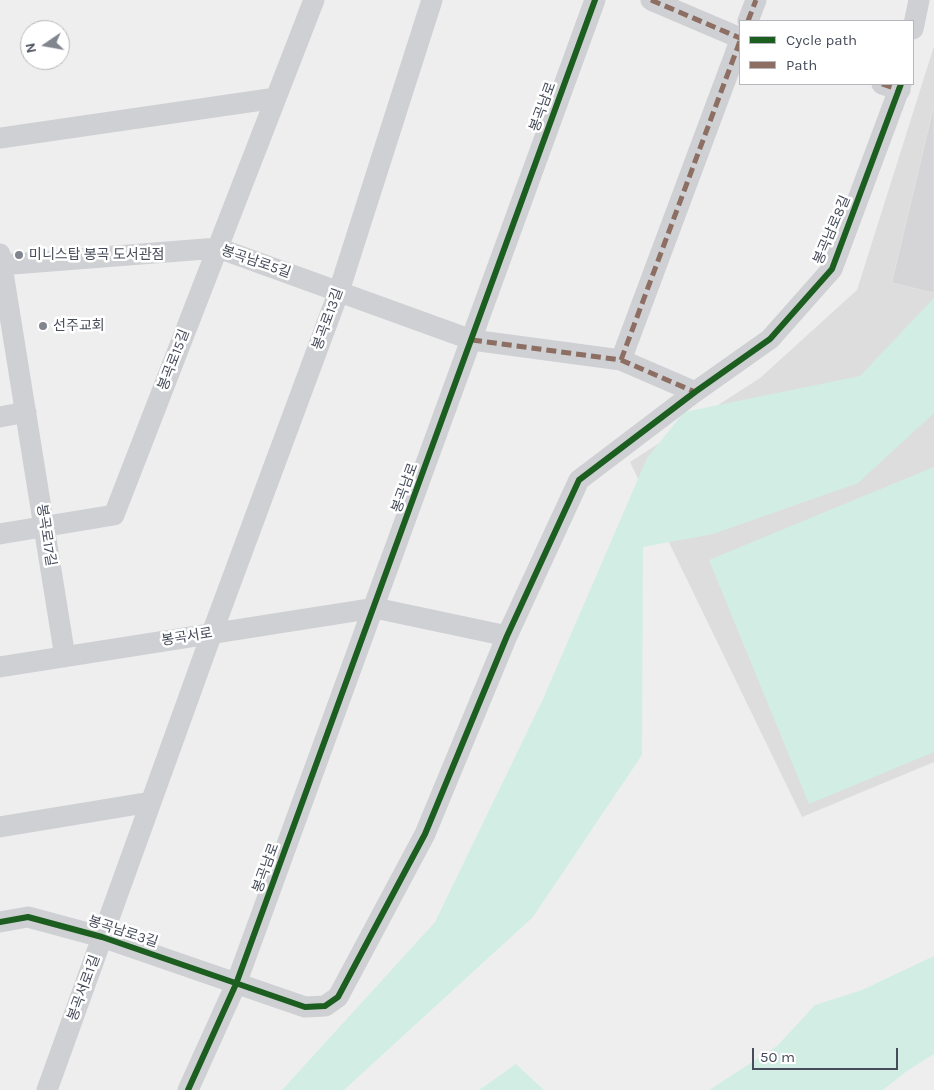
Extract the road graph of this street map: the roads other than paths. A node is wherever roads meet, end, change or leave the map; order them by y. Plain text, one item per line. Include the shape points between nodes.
1 (314, 0) edge
2 (432, 0) edge
3 (595, 0) edge
4 (651, 0) edge
5 (756, 0) edge
6 (919, 0) edge
7 (748, 20) edge
8 (914, 24) edge
9 (739, 39) edge
10 (739, 42) edge
11 (894, 86) edge
12 (276, 98) junction
13 (0, 138) edge
14 (218, 248) junction
15 (1, 261) edge
16 (339, 292) junction
17 (472, 340) junction
18 (621, 360) junction
19 (695, 392) junction
20 (26, 412) junction
21 (0, 416) edge
22 (44, 526) junction
23 (0, 534) edge
24 (374, 608) junction
25 (212, 634) junction
26 (508, 636) junction
27 (65, 657) junction
28 (0, 667) edge
29 (151, 802) junction
30 (0, 827) edge
31 (0, 922) edge
32 (102, 937) junction
33 (236, 984) junction
34 (47, 1090) edge
35 (188, 1090) edge

1 - 12 street, 봉곡로15길
2 - 16 street, 봉곡로13길
3 - 17 street, 봉곡남로
4 - 9 street
5 - 7 street
6 - 8 street
10 - 18 street
11 - 19 street, 봉곡남로8길 via 832,269 770,339
12 - 13 street
12 - 14 street, 봉곡로15길
14 - 15 street, 봉곡남로5길
14 - 16 street, 봉곡남로5길
14 - 22 street, 봉곡로15길 via 114,514
15 - 20 street, 봉곡로17길
16 - 17 street, 봉곡남로5길
16 - 25 street, 봉곡로13길
17 - 18 street
17 - 24 street, 봉곡남로
18 - 19 street
19 - 26 street via 579,480
20 - 21 street
20 - 22 street, 봉곡로17길
22 - 23 street, 봉곡로15길
22 - 27 street, 봉곡로17길
24 - 25 street, 봉곡서로
24 - 26 street
24 - 33 street, 봉곡남로
25 - 27 street, 봉곡서로
25 - 29 street, 봉곡서로1길
26 - 33 street via 425,834 338,998 325,1006 305,1007
27 - 28 street, 봉곡서로
29 - 30 street
29 - 32 street, 봉곡서로1길
31 - 32 street, 봉곡남로3길 via 28,917
32 - 33 street, 봉곡남로3길
32 - 34 street, 봉곡서로1길
33 - 35 street, 봉곡남로

